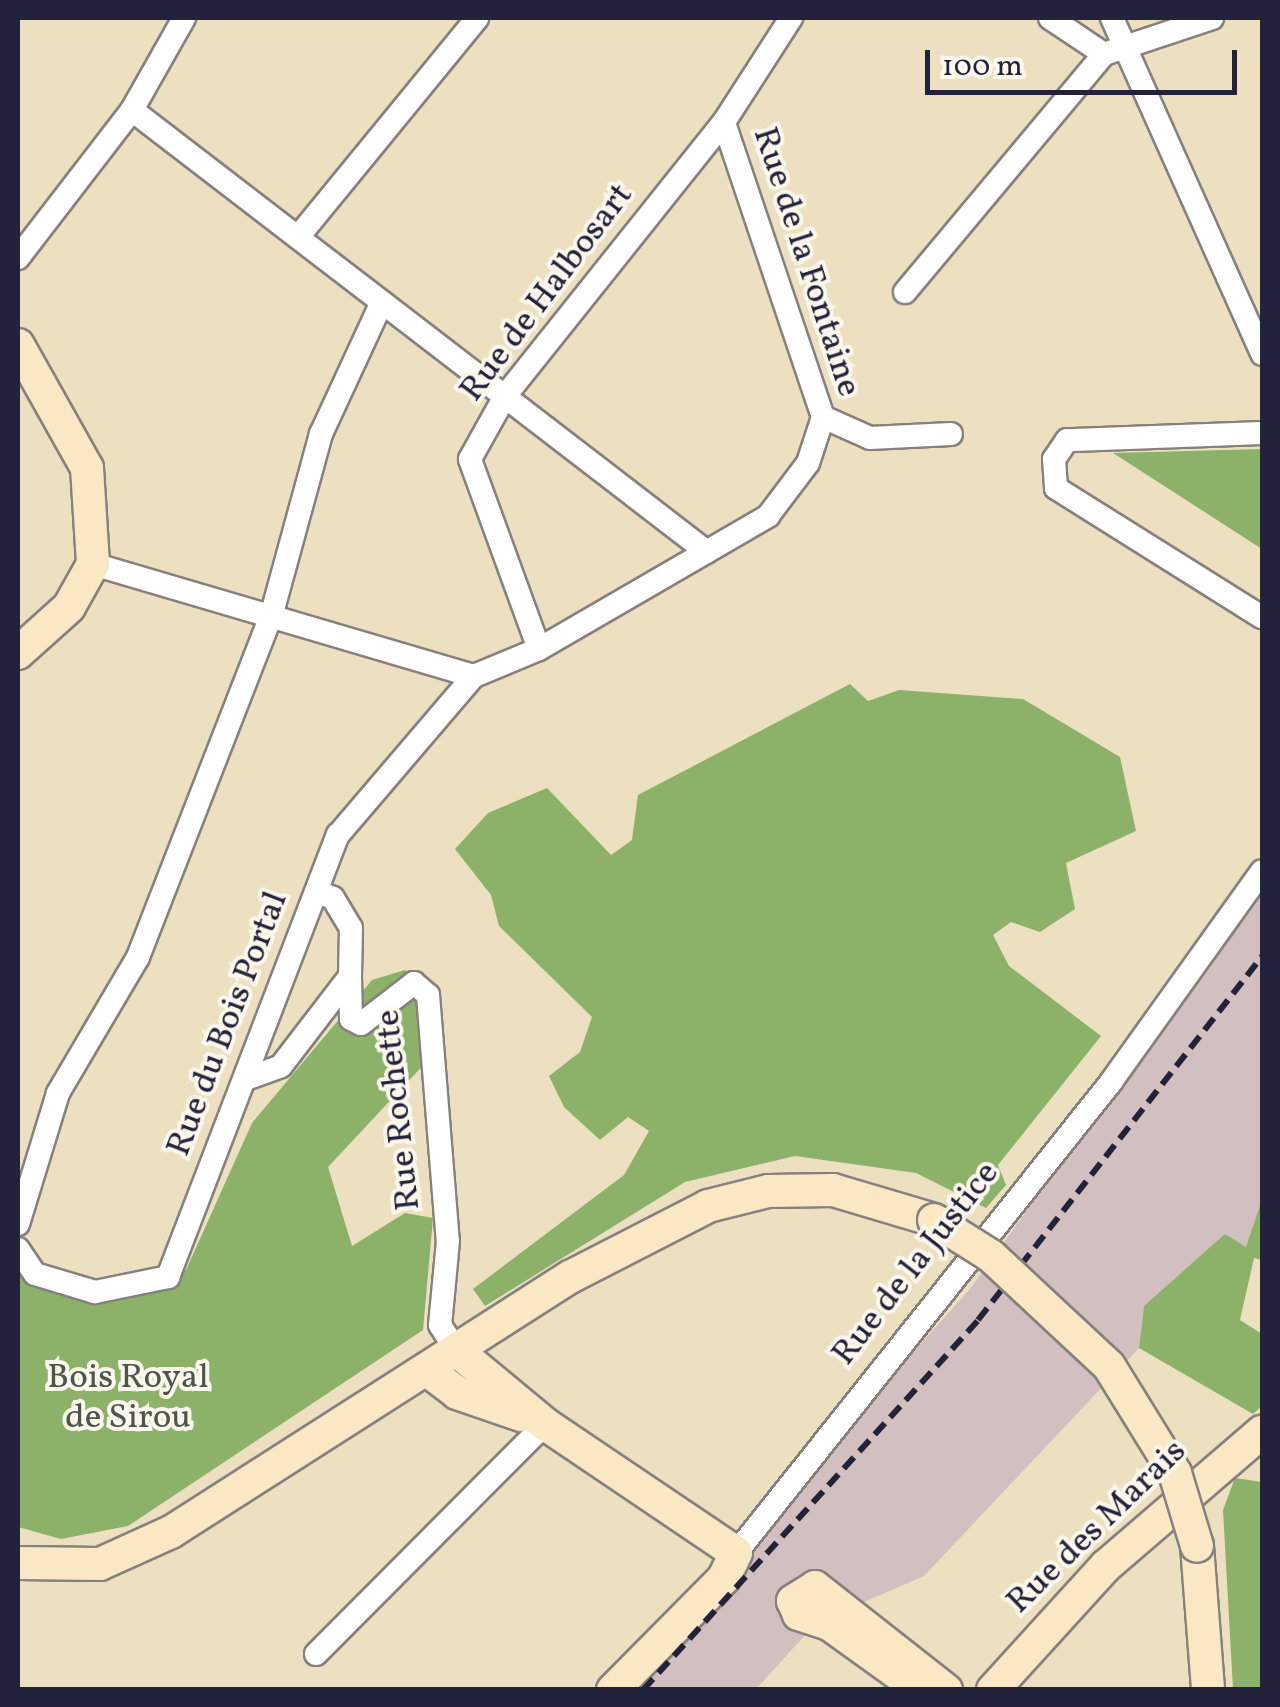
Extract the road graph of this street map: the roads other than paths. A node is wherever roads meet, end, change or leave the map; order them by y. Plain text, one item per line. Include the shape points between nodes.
1 (184, 18) edge
2 (477, 18) edge
3 (791, 18) edge
4 (1050, 18) edge
5 (1112, 18) edge
6 (1212, 18) edge
7 (1114, 53) junction
8 (132, 110) junction
9 (724, 122) junction
10 (298, 236) junction
11 (18, 258) edge
12 (905, 292) dead end
13 (382, 302) junction
14 (18, 345) edge
15 (1262, 354) edge
16 (505, 396) junction
17 (824, 417) junction
18 (1262, 433) edge
19 (951, 434) dead end
20 (706, 552) junction
21 (93, 564) junction
22 (272, 612) junction
23 (1262, 617) edge
24 (539, 649) junction
25 (18, 653) edge
26 (474, 676) junction
27 (1262, 871) edge
28 (316, 891) junction
29 (350, 976) junction
30 (246, 1079) junction
31 (18, 1224) edge
32 (18, 1249) edge
33 (456, 1350) junction
34 (427, 1370) junction
35 (545, 1424) junction
36 (1262, 1432) edge
37 (736, 1553) junction
38 (18, 1564) edge
39 (316, 1654) dead end
40 (613, 1690) edge
41 (921, 1690) edge
42 (946, 1690) edge
43 (993, 1690) edge
44 (1208, 1690) edge

1 - 8 street
2 - 10 street
3 - 9 street, Rue de Halbosart
4 - 7 street
5 - 7 street
6 - 7 street
7 - 12 street
7 - 15 street
8 - 10 street
8 - 11 street
9 - 16 street, Rue de Halbosart
9 - 17 street, Rue de la Fontaine
10 - 13 street
13 - 16 street
13 - 22 street via 321,434
14 - 21 street via 87,468
16 - 20 street
16 - 24 street, Rue de Halbosart via 470,459
17 - 19 street via 870,438
17 - 20 street, Rue de la Fontaine via 808,463 768,516
18 - 23 street via 1067,440 1054,459 1056,488
20 - 24 street, Rue de la Fontaine
21 - 22 street
21 - 25 street via 69,607
22 - 26 street
22 - 31 street via 138,957 41,1131
24 - 26 street
26 - 28 street, Rue du Bois Portal via 338,836
27 - 37 street, Rue de la Justice via 1111,1082
28 - 29 street, Rue Rochette via 333,898 352,928
28 - 30 street, Rue du Bois Portal
29 - 30 street, Rue Rochette via 281,1066
29 - 33 street, Rue Rochette via 351,1019 362,1024 414,983 428,995 448,1241 440,1325
30 - 32 street, Rue du Bois Portal via 168,1277 95,1292 36,1274
33 - 34 street
33 - 35 street
33 - 44 street, bridge via 642,1235 708,1206 768,1191 833,1190 934,1220 991,1256 1109,1366 1175,1473 1197,1546
34 - 35 street via 456,1393
34 - 38 street via 172,1532 100,1564
35 - 37 street
35 - 39 street
36 - 43 street, Rue des Marais via 1106,1566
37 - 40 street, Rue de la Justice via 724,1578
41 - 42 street via 829,1624 800,1614 793,1600 815,1587

